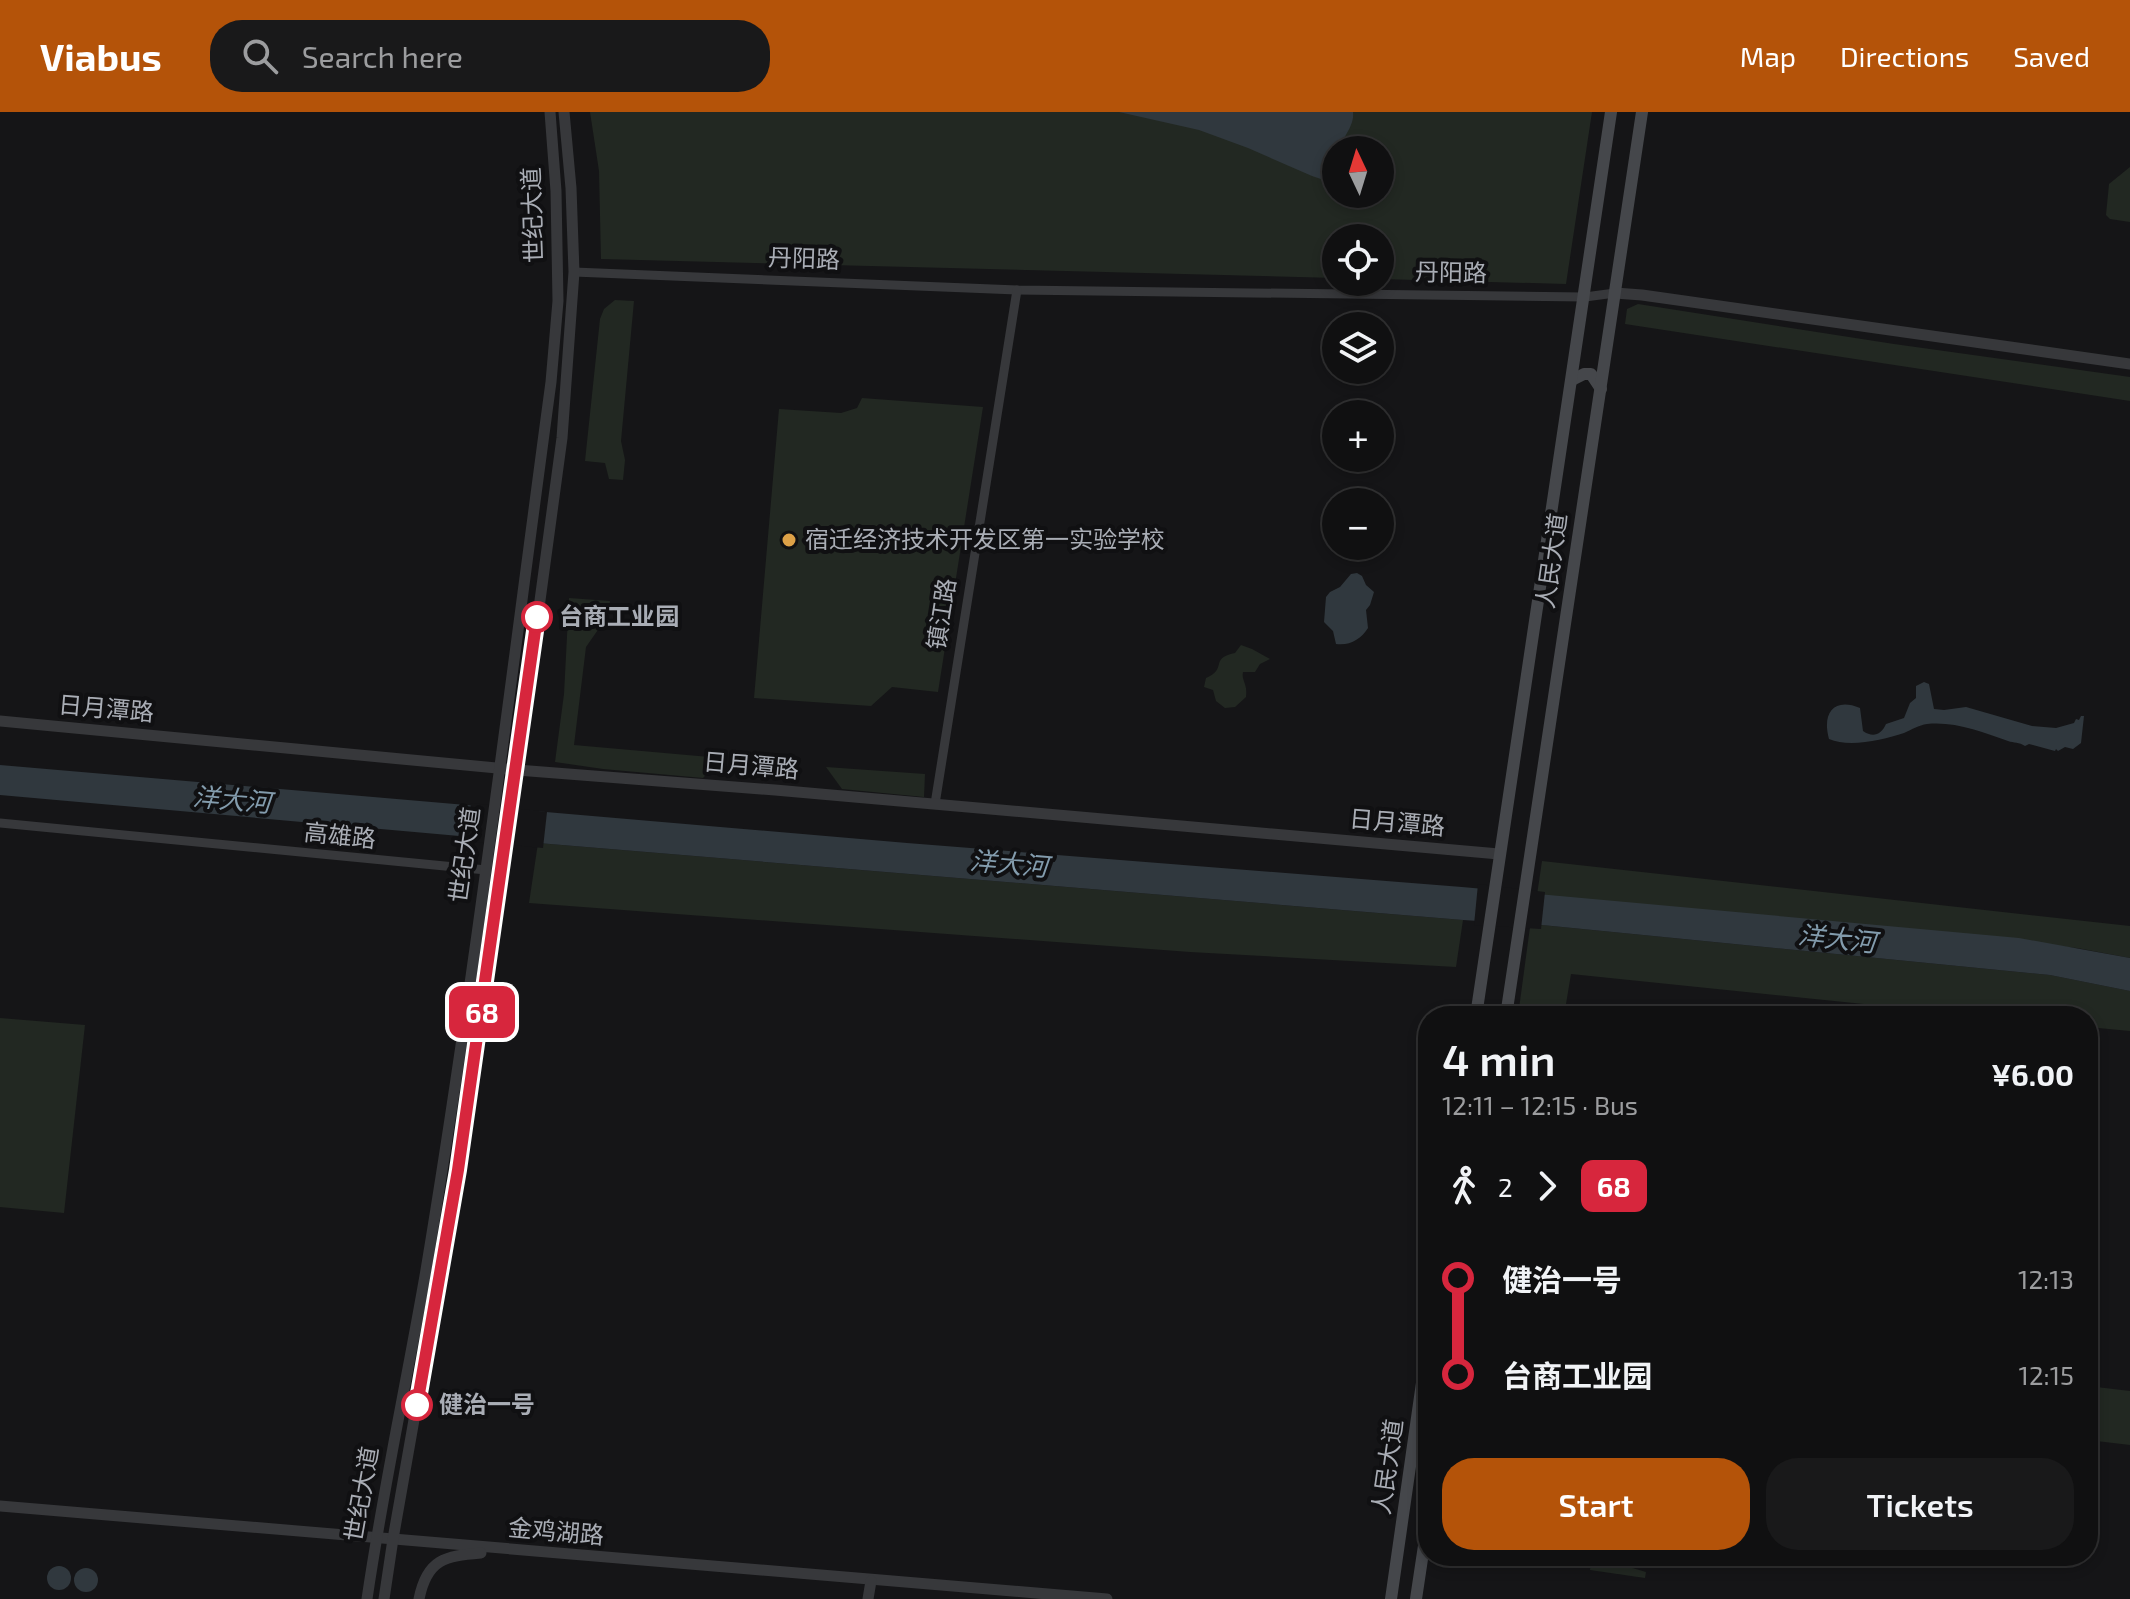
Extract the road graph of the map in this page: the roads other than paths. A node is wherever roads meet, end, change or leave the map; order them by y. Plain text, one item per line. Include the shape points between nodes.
1 (550, 112) edge
2 (564, 112) edge
3 (1611, 112) edge
4 (1642, 112) edge
5 (574, 272) junction
6 (1017, 290) junction
7 (1615, 293) junction
8 (1585, 297) junction
9 (2130, 364) edge
10 (1572, 380) junction
11 (1601, 389) junction
12 (0, 721) edge
13 (498, 768) junction
14 (517, 770) junction
15 (935, 804) junction
16 (0, 823) edge
17 (1499, 854) junction
18 (486, 870) junction
19 (1477, 1006) edge
20 (1508, 1006) edge
21 (1418, 1412) edge
22 (0, 1506) edge
23 (376, 1538) junction
24 (393, 1539) junction
25 (1399, 1548) junction
26 (519, 1551) junction
27 (1418, 1555) edge
28 (1421, 1566) edge
29 (871, 1581) junction
30 (367, 1599) edge
31 (384, 1599) edge
32 (419, 1599) edge
33 (868, 1599) edge
34 (1107, 1599) edge
35 (1391, 1599) edge
36 (1416, 1599) edge

1 - 13 street, 世纪大道 via 558,301
2 - 5 street, 世纪大道
3 - 8 main road, 人民大道
4 - 7 main road, 人民大道
5 - 6 street, 丹阳路
5 - 14 street, 世纪大道 via 562,438
6 - 8 street, 丹阳路
6 - 15 street, 镇江路
7 - 8 street, 丹阳路
7 - 9 street, 丹阳路
7 - 11 main road, 人民大道
8 - 10 main road, 人民大道
10 - 11 main road via 1591,374
10 - 17 main road, 人民大道
11 - 20 main road, 人民大道
12 - 13 street, 日月潭路
13 - 14 street, 日月潭路
13 - 18 street, 世纪大道
14 - 15 street, 日月潭路
14 - 24 street, 世纪大道 via 458,1170
15 - 17 street, 日月潭路
16 - 18 street, 高雄路
17 - 19 main road, 人民大道
18 - 23 street, 世纪大道 via 425,1271
21 - 25 main road, 人民大道
22 - 23 street, 金鸡湖路
23 - 24 street, 金鸡湖路
23 - 30 street, 世纪大道
24 - 26 street, 金鸡湖路
24 - 31 street, 世纪大道
25 - 27 main road via 1410,1558
25 - 35 main road, 人民大道
26 - 29 street, 金鸡湖路
26 - 32 street via 451,1555 439,1561
28 - 36 main road, 人民大道
29 - 33 street
29 - 34 street, 金鸡湖路

